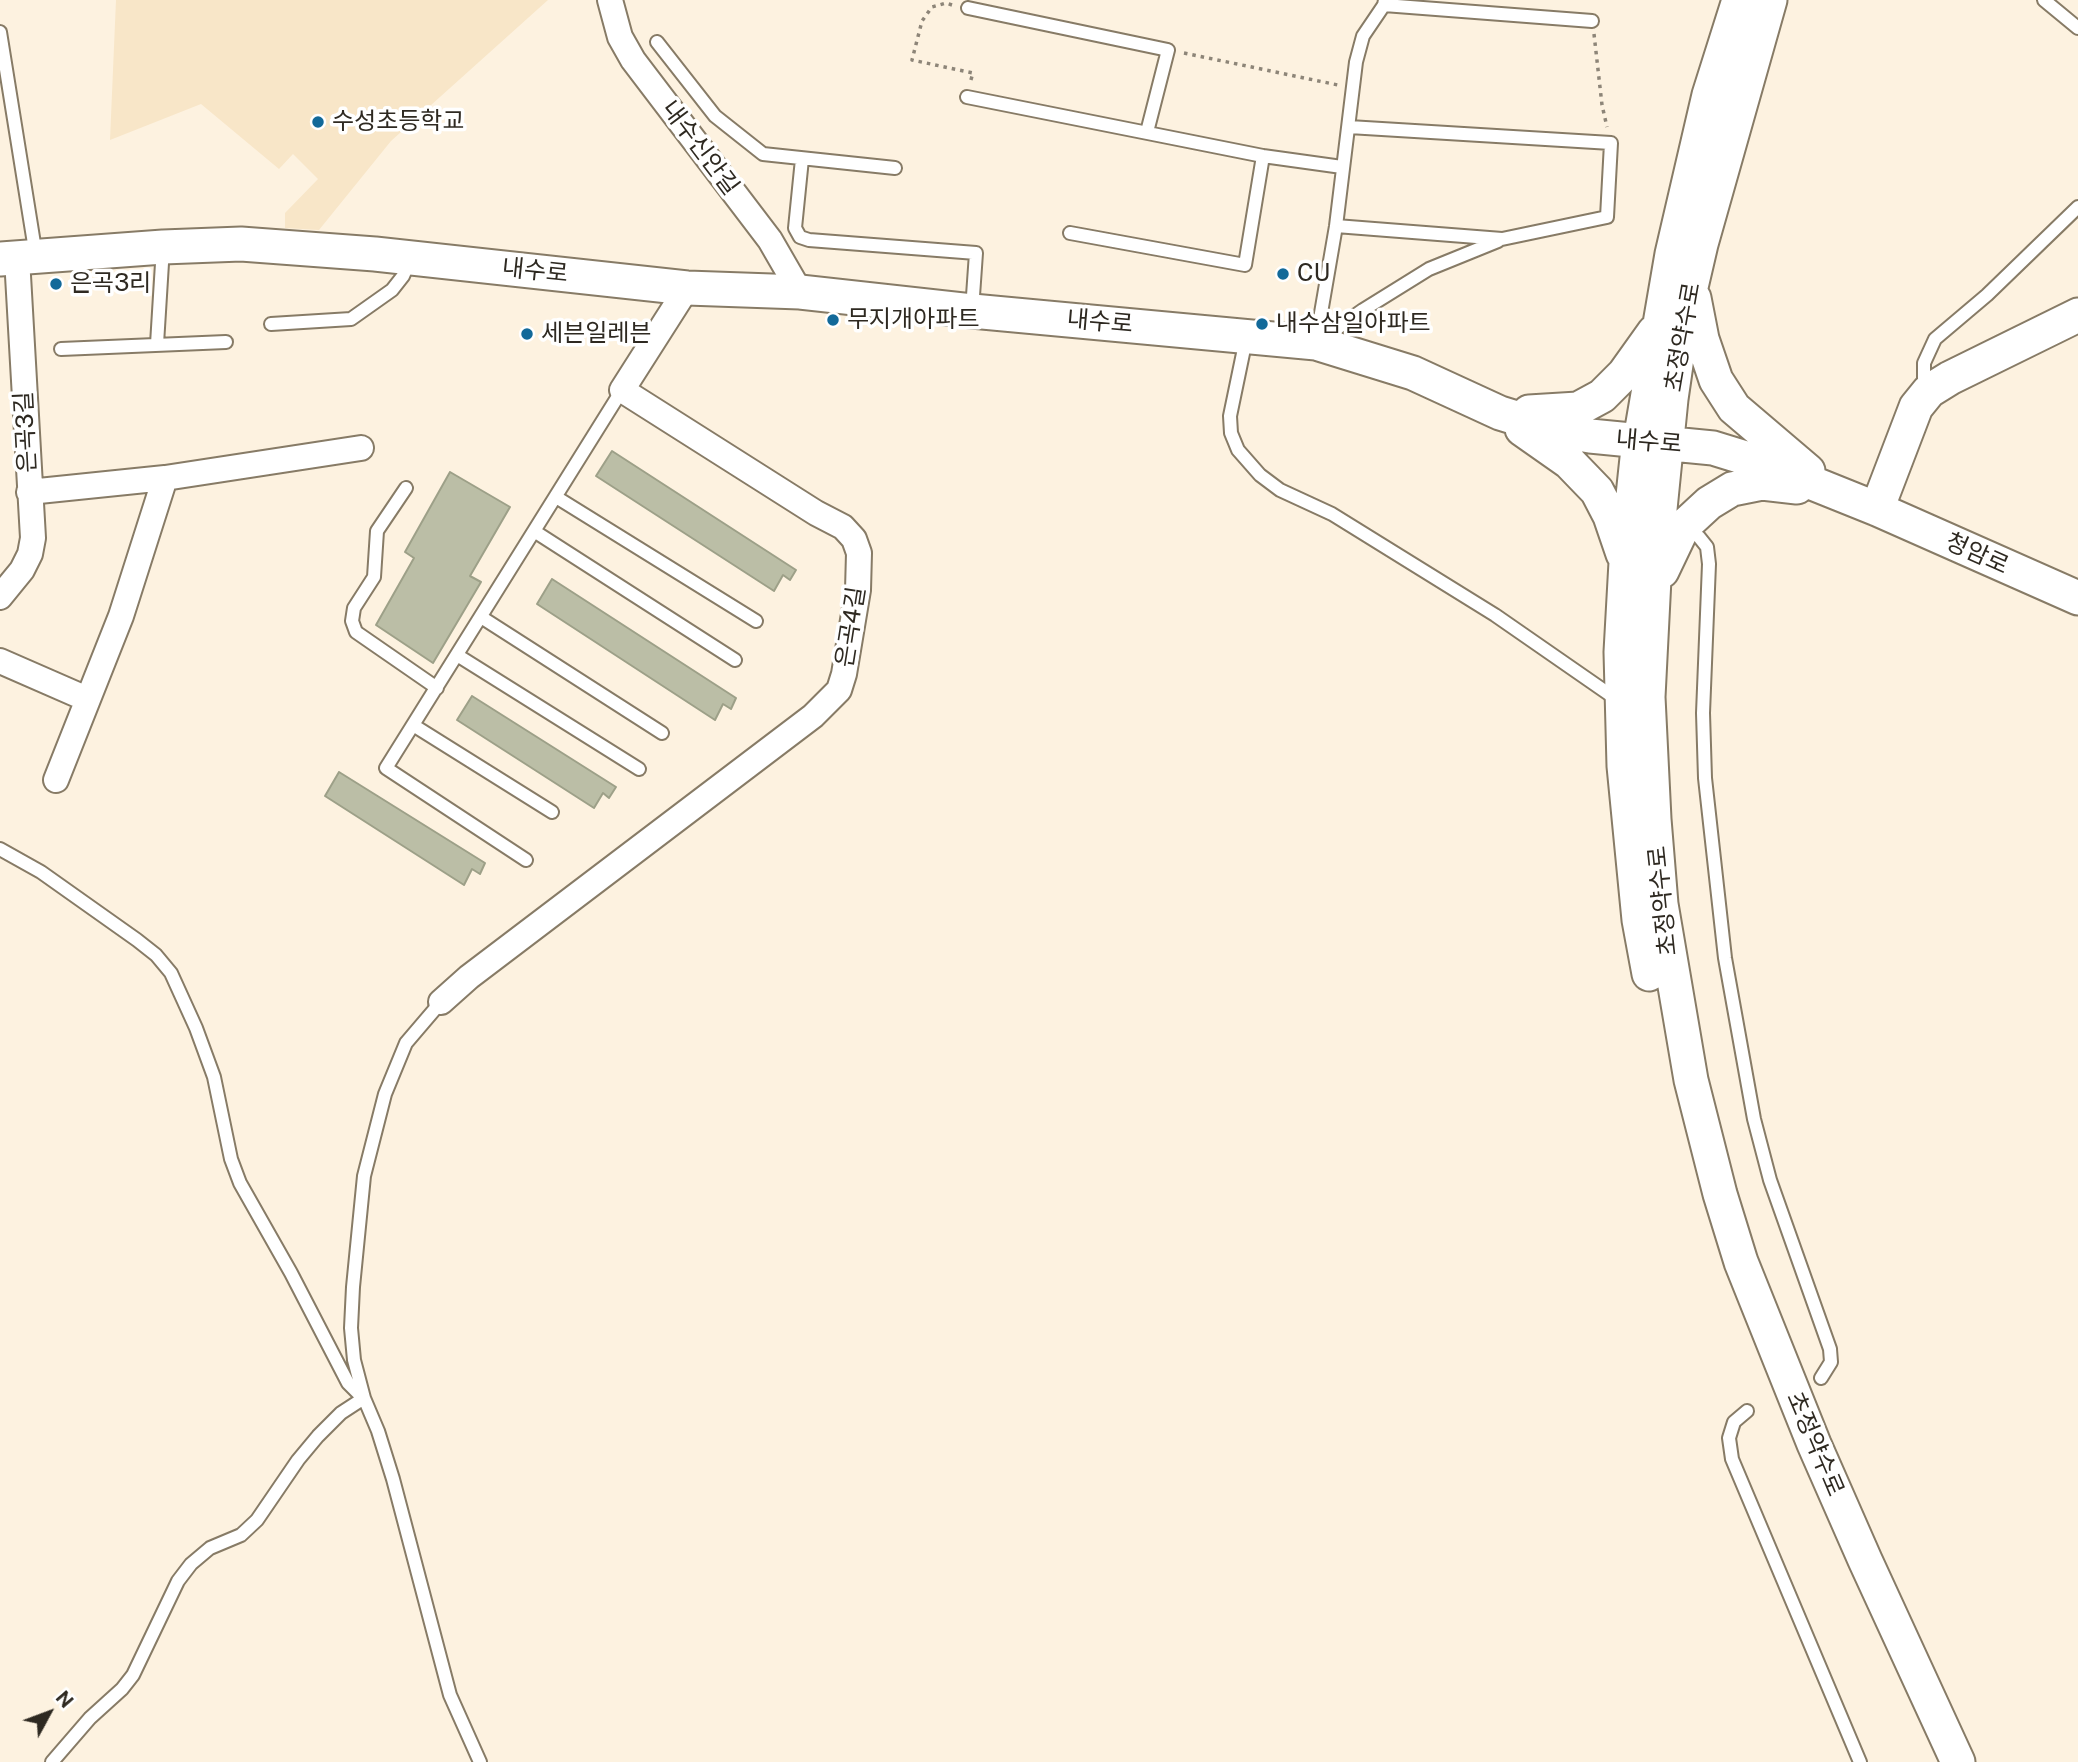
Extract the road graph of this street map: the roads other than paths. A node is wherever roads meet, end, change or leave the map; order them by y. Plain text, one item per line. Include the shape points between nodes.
1 (610, 0) edge
2 (1739, 0) edge
3 (1770, 0) edge
4 (2044, 0) edge
5 (1384, 3) edge
6 (968, 8) road end
7 (1592, 21) road end
8 (2078, 28) edge
9 (0, 32) edge
10 (657, 42) dead end
11 (967, 97) road end
12 (1349, 127) junction
13 (1147, 132) junction
14 (1263, 156) junction
15 (802, 159) junction
16 (895, 167) dead end
17 (1342, 167) junction
18 (2078, 208) edge
19 (1336, 226) junction
20 (1070, 233) dead end
21 (1502, 239) junction
22 (163, 247) junction
23 (18, 258) edge
24 (411, 258) junction
25 (1692, 285) junction
26 (687, 288) junction
27 (800, 292) junction
28 (972, 311) junction
29 (2078, 315) edge
30 (1661, 321) junction
31 (271, 324) dead end
32 (1247, 335) junction
33 (226, 342) dead end
34 (1316, 343) junction
35 (157, 344) junction
36 (61, 349) dead end
37 (622, 390) junction
38 (1929, 391) junction
39 (1500, 413) junction
40 (1654, 442) junction
41 (360, 448) dead end
42 (164, 478) junction
43 (407, 488) dead end
44 (1831, 491) junction
45 (29, 492) junction
46 (556, 496) junction
47 (1877, 509) junction
48 (1683, 527) junction
49 (534, 531) junction
50 (1626, 562) junction
51 (1653, 592) junction
52 (0, 597) edge
53 (2078, 598) edge
54 (481, 617) junction
55 (756, 621) dead end
56 (457, 655) junction
57 (735, 660) dead end
58 (0, 661) edge
59 (437, 688) junction
60 (87, 699) junction
61 (1622, 703) junction
62 (413, 725) junction
63 (662, 733) dead end
64 (639, 769) dead end
65 (56, 780) dead end
66 (552, 813) dead end
67 (0, 849) edge
68 (526, 860) dead end
69 (441, 1002) joint
70 (1821, 1378) dead end
71 (364, 1398) junction
72 (1747, 1411) dead end
73 (52, 1762) edge
74 (480, 1762) edge
75 (1860, 1762) edge
76 (1934, 1762) edge
77 (1958, 1762) edge

1 - 27 street, 내수신안길 via 620,37 634,60 770,240
2 - 30 main road, 초정약수로 via 1687,181
3 - 25 main road, 초정약수로
4 - 8 lane
5 - 7 lane
5 - 12 lane via 1363,36
6 - 13 lane via 1168,50
9 - 23 lane
10 - 15 lane via 715,116 763,155
11 - 13 lane
12 - 17 lane
12 - 21 lane via 1611,143 1607,217
13 - 14 lane
14 - 17 lane
14 - 20 lane via 1245,265
15 - 16 lane
15 - 28 lane via 795,228 800,237 976,253
17 - 19 lane
18 - 38 lane via 1935,339 1924,363
19 - 21 lane
19 - 34 lane
21 - 34 lane via 1429,270
22 - 23 main road, 내수로
22 - 24 main road, 내수로 via 241,244
22 - 35 lane
23 - 45 street, 은곡3길
24 - 26 main road, 내수로
24 - 31 lane via 392,290 351,319
25 - 40 main road, 초정약수로
25 - 44 main road via 1702,339 1716,380 1734,408
26 - 27 main road, 내수로
26 - 37 street
27 - 28 main road, 내수로
28 - 32 main road, 내수로
29 - 38 main road
30 - 39 main road via 1624,374 1590,403 1578,409
30 - 40 main road, 초정약수로
32 - 34 main road, 내수로
32 - 61 lane via 1230,416 1231,433 1238,450 1260,475 1483,608
33 - 35 lane
34 - 39 main road, 내수로 via 1413,373
35 - 36 lane
37 - 46 lane
37 - 69 street, 은곡4길 via 843,527 854,539 859,581 844,674 839,690 813,716
38 - 47 main road via 1916,407
39 - 40 main road, 내수로 via 1577,434
39 - 50 main road via 1569,462 1597,491
40 - 44 main road, 내수로 via 1713,448
40 - 50 main road, 초정약수로
40 - 51 main road, 초정약수로
41 - 42 street
42 - 45 street
42 - 60 street via 121,616
43 - 59 lane via 377,531 374,576 354,608 352,621 356,632
44 - 47 main road, 내수로
44 - 48 main road via 1762,483 1732,489
45 - 52 street, 은곡3길 via 30,554
46 - 49 lane
46 - 55 lane
47 - 53 main road, 청암로
48 - 51 main road
48 - 70 lane via 1699,537 1708,556 1705,778 1725,958 1766,1168 1830,1349 1831,1362
49 - 54 lane
49 - 57 lane
50 - 61 main road, 초정약수로
51 - 77 main road, 초정약수로 via 1648,697 1661,904 1680,1027 1703,1132 1741,1262 1779,1360
54 - 56 lane
54 - 63 lane
56 - 59 lane
56 - 64 lane
58 - 60 street
59 - 62 lane
60 - 65 street
61 - 76 main road, 초정약수로 via 1639,920 1653,995 1717,1246 1755,1355
62 - 66 lane
62 - 68 lane via 386,768
67 - 71 lane via 41,872 137,940 171,973 214,1077 240,1183 348,1382
69 - 71 lane via 406,1043 395,1067 364,1176 351,1328
71 - 73 lane via 341,1413 311,1444 257,1520 241,1535 210,1548 191,1564 178,1581 133,1675
71 - 74 lane via 393,1479 450,1695
72 - 75 lane via 1734,1422 1729,1438 1732,1460

